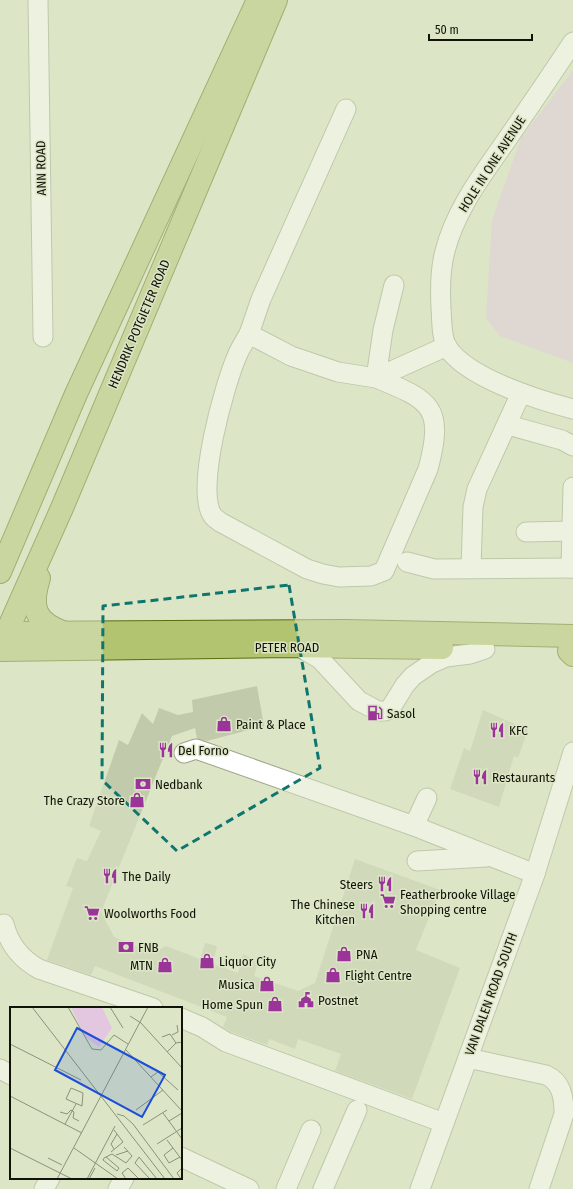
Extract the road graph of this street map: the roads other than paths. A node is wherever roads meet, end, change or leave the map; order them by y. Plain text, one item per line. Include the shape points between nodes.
1 (38, 0) edge
2 (258, 0) edge
3 (276, 0) edge
4 (573, 42) edge
5 (346, 109) dead end
6 (394, 285) dead end
7 (249, 334) junction
8 (43, 337) dead end
9 (447, 346) junction
10 (376, 378) junction
11 (522, 393) junction
12 (573, 409) edge
13 (508, 425) junction
14 (573, 446) edge
15 (573, 487) edge
16 (62, 508) junction
17 (21, 522) junction
18 (572, 531) junction
19 (526, 532) dead end
20 (0, 543) edge
21 (407, 562) dead end
22 (471, 568) junction
23 (572, 568) edge
24 (0, 572) edge
25 (65, 633) junction
26 (1, 641) edge
27 (298, 646) junction
28 (485, 649) junction
29 (572, 649) edge
30 (573, 752) edge
31 (184, 753) dead end
32 (427, 798) dead end
33 (414, 826) junction
34 (491, 856) junction
35 (417, 861) dead end
36 (535, 874) junction
37 (4, 924) dead end
38 (150, 1007) edge
39 (182, 1018) edge
40 (468, 1058) junction
41 (0, 1069) edge
42 (10, 1074) edge
43 (0, 1081) edge
44 (10, 1085) edge
45 (357, 1110) dead end
46 (444, 1123) junction
47 (311, 1130) dead end
48 (182, 1158) edge
49 (49, 1179) edge
50 (123, 1179) edge
51 (241, 1187) edge
52 (44, 1189) edge
53 (118, 1189) edge
54 (286, 1189) edge
55 (323, 1189) edge
56 (420, 1189) edge
57 (539, 1189) edge

1 - 8 street, ANN ROAD
2 - 17 main road, HENDRIK POTGIETER ROAD via 76,394
3 - 16 main road, HENDRIK POTGIETER ROAD
4 - 9 street, HOLE IN ONE AVENUE via 480,179 458,216 445,252 441,275 442,324
5 - 7 street via 261,299
6 - 10 street via 383,330
7 - 10 street via 291,356 338,372
7 - 10 street via 237,356 222,400 207,471 207,501 212,516 307,569 339,578 371,576 384,571 432,455 434,420 428,405 413,393
9 - 10 street
9 - 11 street via 464,363 483,376
11 - 12 street
11 - 13 street
13 - 14 street via 562,440
13 - 22 street via 474,500
15 - 18 street
16 - 25 main road via 34,596 36,611 46,624
16 - 26 main road, HENDRIK POTGIETER ROAD
17 - 20 main road
17 - 24 main road, HENDRIK POTGIETER ROAD
18 - 19 street
18 - 23 street
21 - 22 street via 434,569
22 - 23 street
25 - 26 main road, PETER ROAD
25 - 29 main road, PETER ROAD via 345,631
26 - 27 main road, PETER ROAD
27 - 28 main road, PETER ROAD
27 - 28 street via 320,659 359,701 378,711 390,709 405,685 432,662
28 - 29 main road, PETER ROAD
30 - 36 street, VAN DALEN ROAD SOUTH
31 - 33 street via 196,749
32 - 33 street
33 - 34 street
34 - 35 street
34 - 36 street
36 - 40 street, VAN DALEN ROAD SOUTH
37 - 38 street via 13,946 30,964
39 - 46 street via 226,1042
40 - 46 street, VAN DALEN ROAD SOUTH
40 - 57 street via 546,1075 558,1084 564,1103 564,1114
41 - 42 street
43 - 44 street
45 - 55 street
46 - 56 street, VAN DALEN ROAD SOUTH
47 - 54 street
48 - 51 street
49 - 52 street
50 - 53 street

